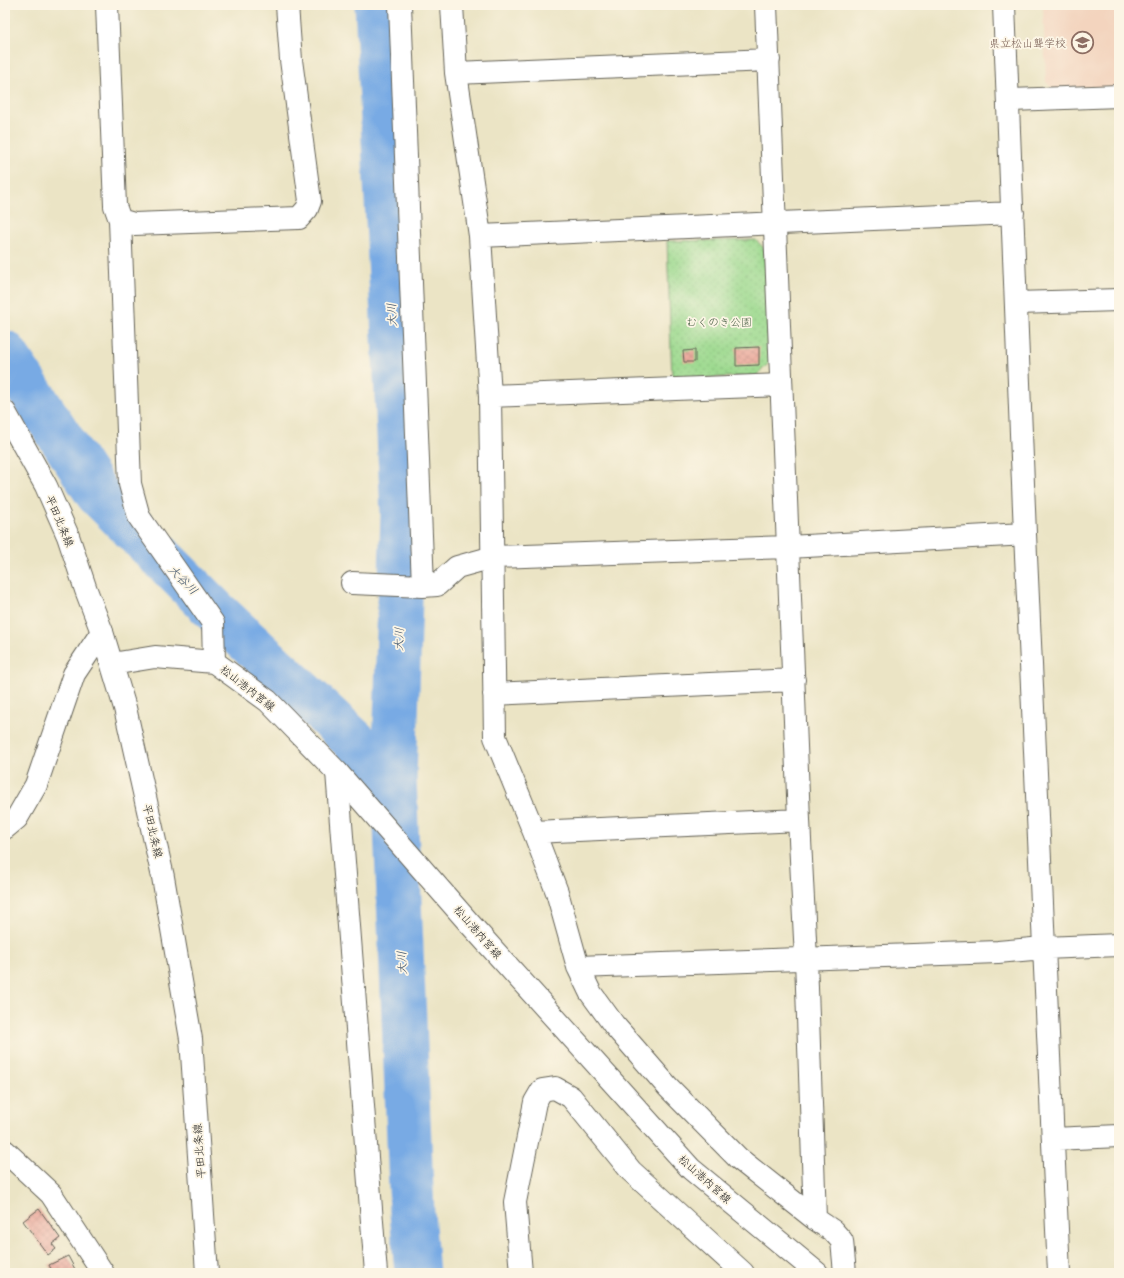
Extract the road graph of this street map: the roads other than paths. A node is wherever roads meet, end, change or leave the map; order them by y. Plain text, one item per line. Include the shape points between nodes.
1 (107, 5) edge
2 (287, 5) edge
3 (400, 5) edge
4 (452, 5) edge
5 (766, 5) edge
6 (1004, 5) edge
7 (769, 60) junction
8 (456, 73) junction
9 (1119, 96) edge
10 (1008, 100) junction
11 (1013, 213) junction
12 (120, 220) junction
13 (775, 223) junction
14 (480, 236) junction
15 (1119, 300) edge
16 (1017, 303) junction
17 (781, 386) junction
18 (490, 396) junction
19 (5, 412) edge
20 (1025, 534) junction
21 (788, 547) junction
22 (493, 557) junction
23 (352, 584) dead end
24 (415, 586) junction
25 (102, 632) junction
26 (214, 662) junction
27 (112, 664) junction
28 (794, 680) junction
29 (494, 694) junction
30 (337, 772) junction
31 (799, 820) junction
32 (5, 828) edge
33 (534, 832) junction
34 (1119, 945) edge
35 (1044, 948) junction
36 (806, 959) junction
37 (578, 967) junction
38 (1119, 1136) edge
39 (1053, 1139) junction
40 (5, 1151) edge
41 (815, 1219) junction
42 (724, 1264) edge
43 (103, 1273) edge
44 (207, 1273) edge
45 (376, 1273) edge
46 (521, 1273) edge
47 (743, 1273) edge
48 (817, 1273) edge
49 (845, 1273) edge
50 (1059, 1273) edge

1 - 12 street via 115,206
2 - 12 street via 291,60 310,201 308,209 299,218 134,224
3 - 24 street
4 - 8 street
5 - 7 street
6 - 10 street
7 - 8 street
7 - 13 street
8 - 14 street
9 - 10 street
10 - 11 street
11 - 13 street
11 - 16 street
12 - 26 street via 130,484 139,517 213,623
13 - 14 street
13 - 17 street
14 - 18 street
15 - 16 street
16 - 20 street
17 - 18 street
17 - 21 street
18 - 22 street
19 - 25 street, 平田北条線 via 46,486 68,536
20 - 21 street
20 - 35 street
21 - 22 street
21 - 28 street
22 - 24 street via 457,567 437,585
22 - 29 street
23 - 24 street
25 - 27 street, 平田北条線
25 - 32 street via 74,674 36,785 17,818
26 - 27 street, 松山港内宮線 via 155,657
26 - 30 street, 松山港内宮線 via 268,701
27 - 44 street, 平田北条線 via 125,708 163,877 191,1040
28 - 29 street
28 - 31 street
29 - 33 street via 495,737
30 - 45 street
30 - 48 street, 松山港内宮線 via 691,1169
31 - 33 street
31 - 36 street
33 - 37 street via 557,892
34 - 35 street
35 - 36 street
35 - 39 street
36 - 37 street
36 - 41 street
37 - 41 street via 590,992 614,1025 668,1087 738,1158
38 - 39 street
39 - 50 street
40 - 43 street via 51,1194
41 - 49 street via 833,1231 842,1241
42 - 46 street via 631,1171 571,1097 555,1088 542,1090 535,1102 515,1202
42 - 47 street

